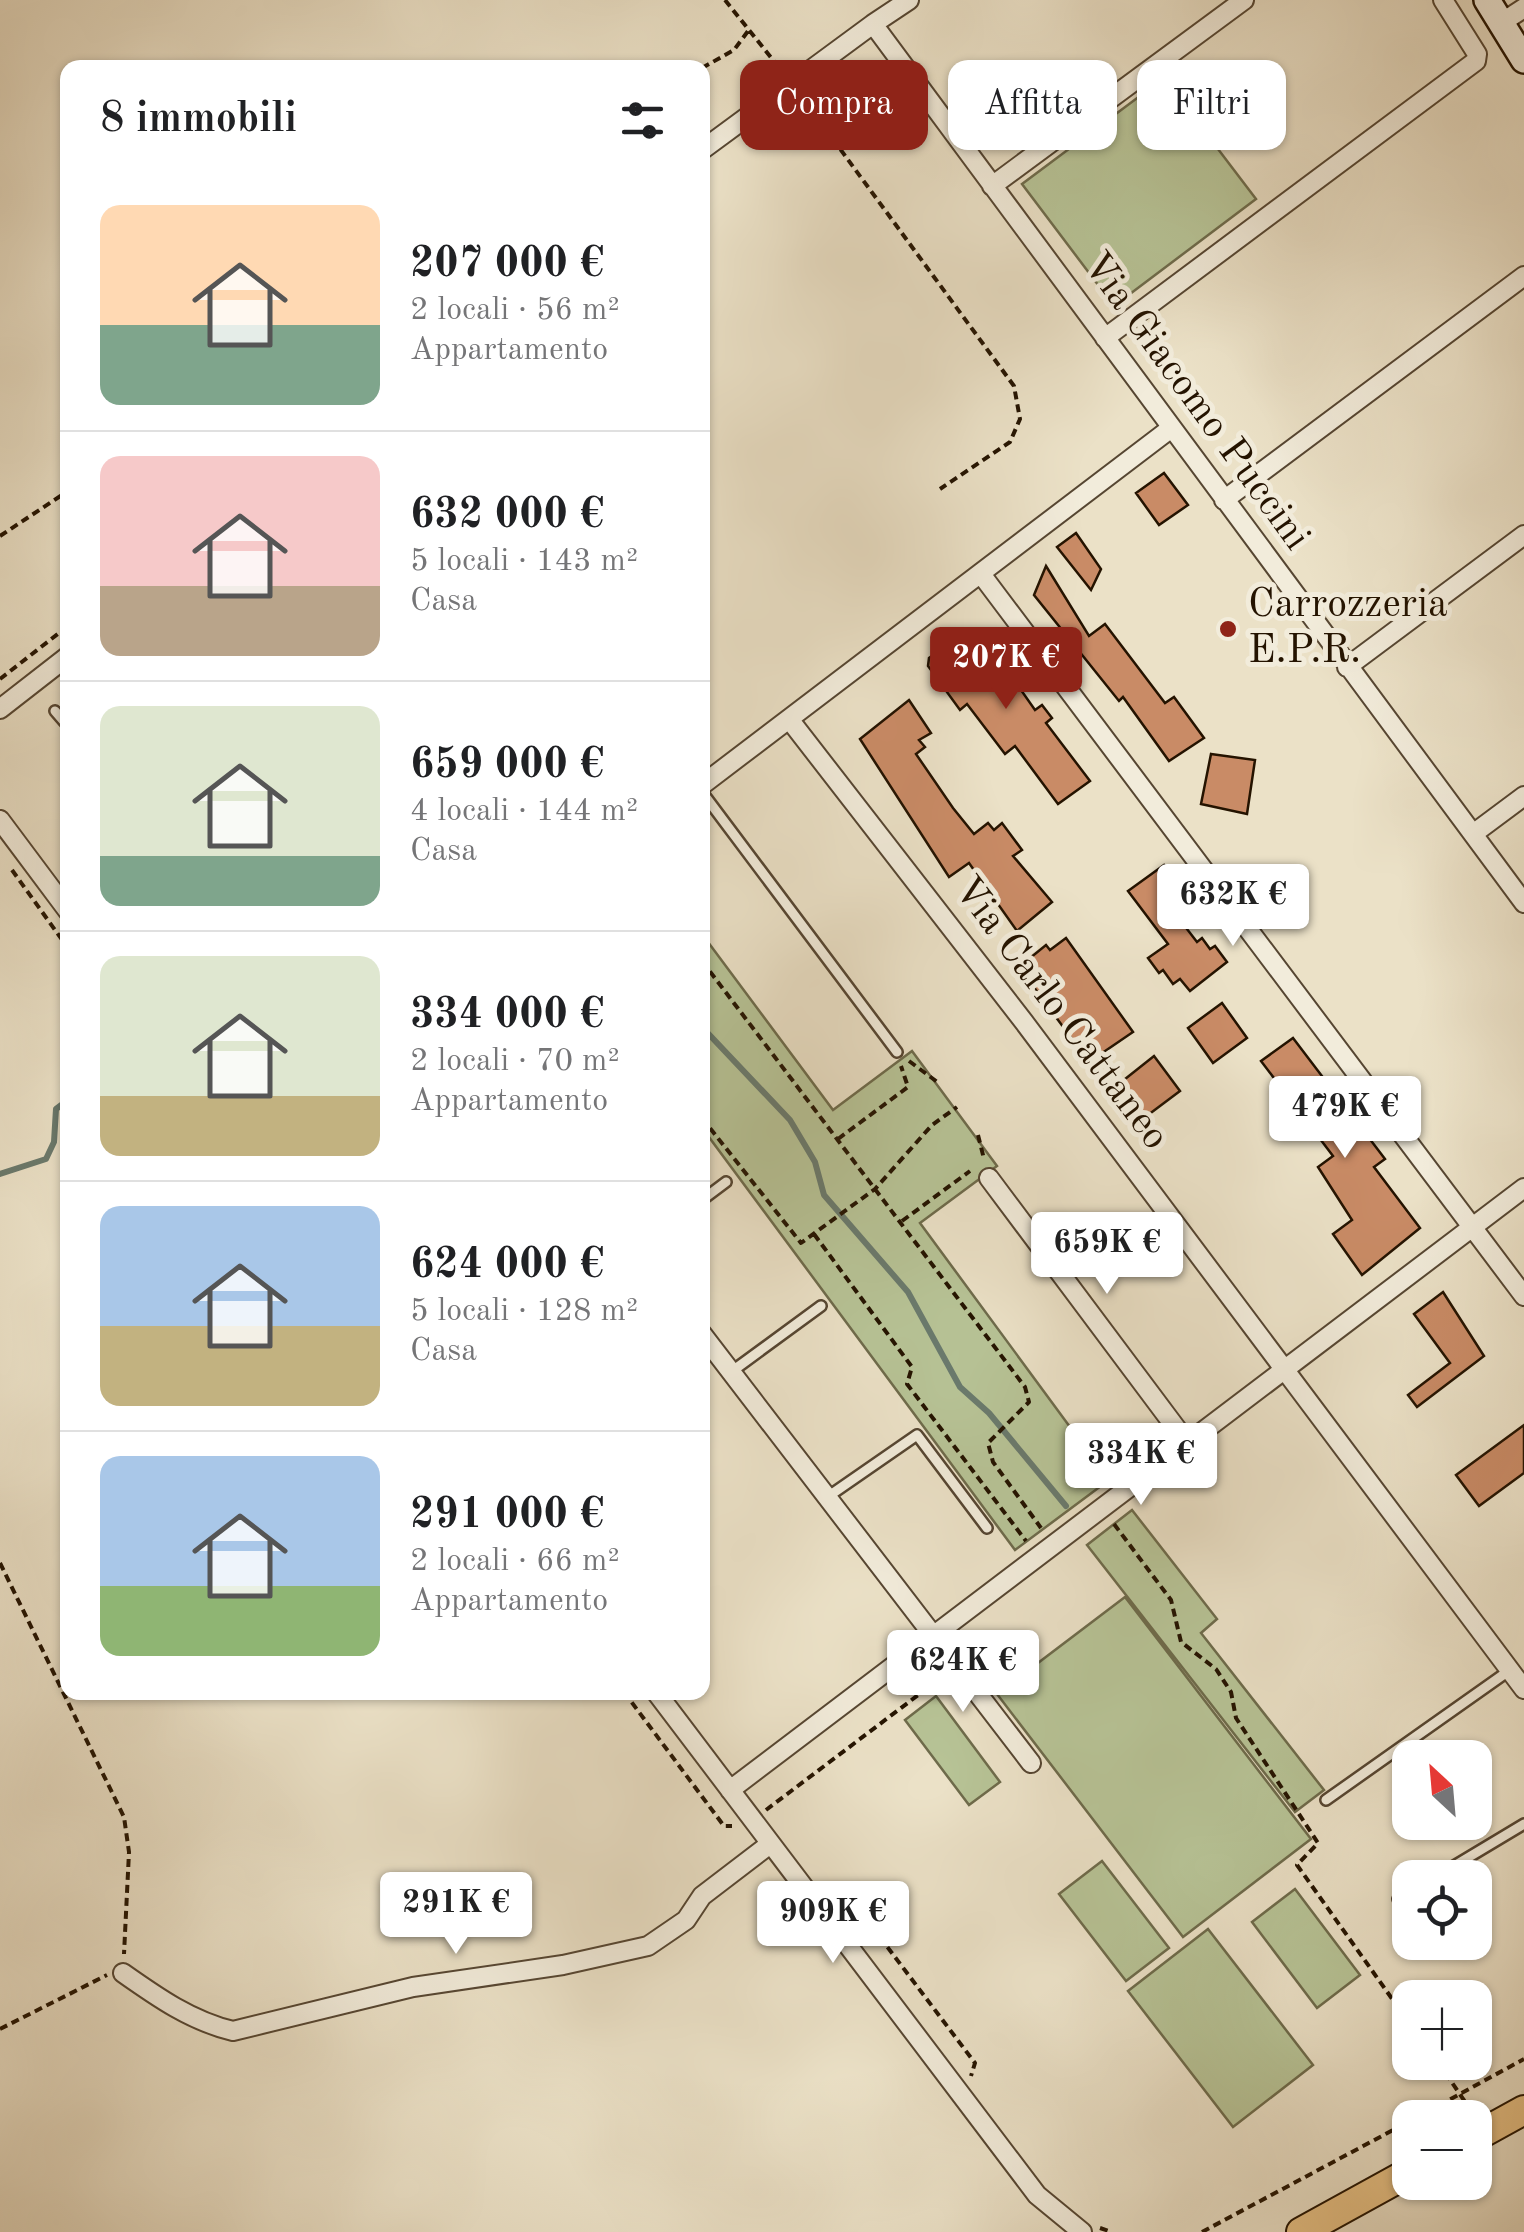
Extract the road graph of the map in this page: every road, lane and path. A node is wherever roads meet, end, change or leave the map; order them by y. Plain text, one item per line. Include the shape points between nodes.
1 (725, 0) edge
2 (909, 0) edge
3 (1244, 0) edge
4 (1443, 0) edge
5 (1487, 0) edge
6 (1524, 8) edge
7 (1501, 23) junction
8 (873, 24) junction
9 (748, 32) junction
10 (1521, 49) edge
11 (772, 60) edge
12 (811, 60) edge
13 (710, 64) edge
14 (740, 116) edge
15 (710, 143) edge
16 (840, 150) edge
17 (992, 186) junction
18 (1524, 276) edge
19 (1105, 338) junction
20 (1170, 429) junction
21 (940, 489) dead end
22 (60, 496) edge
23 (1224, 500) junction
24 (1524, 535) edge
25 (0, 536) edge
26 (981, 574) junction
27 (60, 632) edge
28 (60, 662) edge
29 (1347, 667) junction
30 (0, 680) edge
31 (0, 709) edge
32 (55, 711) dead end
33 (60, 717) edge
34 (789, 719) junction
35 (710, 782) edge
36 (1524, 796) edge
37 (710, 799) edge
38 (0, 820) edge
39 (1473, 834) junction
40 (10, 868) dead end
41 (60, 900) edge
42 (1524, 903) edge
43 (60, 937) edge
44 (710, 972) edge
45 (897, 1052) junction
46 (940, 1084) dead end
47 (957, 1107) dead end
48 (710, 1128) edge
49 (978, 1135) dead end
50 (838, 1140) junction
51 (989, 1178) junction
52 (726, 1182) dead end
53 (1524, 1188) edge
54 (875, 1189) junction
55 (710, 1194) edge
56 (900, 1222) junction
57 (1473, 1227) junction
58 (814, 1234) junction
59 (1524, 1296) edge
60 (821, 1306) dead end
61 (710, 1344) edge
62 (1283, 1371) junction
63 (731, 1372) junction
64 (1188, 1444) junction
65 (826, 1498) junction
66 (1102, 1509) junction
67 (986, 1528) dead end
68 (1054, 1546) junction
69 (1038, 1557) junction
70 (0, 1562) edge
71 (933, 1637) junction
72 (956, 1666) junction
73 (1510, 1670) junction
74 (60, 1685) edge
75 (1524, 1689) edge
76 (67, 1700) edge
77 (630, 1700) edge
78 (662, 1700) edge
79 (1031, 1763) dead end
80 (730, 1790) junction
81 (1326, 1800) dead end
82 (752, 1820) junction
83 (1524, 1824) edge
84 (770, 1844) junction
85 (1464, 1860) edge
86 (846, 1918) dead end
87 (122, 1973) junction
88 (1392, 1998) edge
89 (0, 2029) edge
90 (1524, 2059) edge
91 (970, 2080) dead end
92 (1450, 2080) edge
93 (1460, 2094) junction
94 (1449, 2100) edge
95 (1463, 2100) edge
96 (1524, 2110) edge
97 (1492, 2127) edge
98 (1392, 2130) edge
99 (1392, 2182) edge
100 (1049, 2208) junction
101 (1058, 2232) edge
102 (1082, 2232) edge
103 (1202, 2232) edge
104 (1301, 2232) edge

1 - 9 path
2 - 8 street
3 - 17 street
4 - 19 street via 1476,61
5 - 7 street
6 - 7 street
7 - 10 street
8 - 12 street
8 - 17 street, Via Giacomo Puccini
9 - 11 path
9 - 13 path
14 - 15 street
16 - 21 path via 1014,386 1020,420 1010,442
17 - 19 street, Via Giacomo Puccini
18 - 23 street
19 - 20 street, Via Giacomo Puccini
20 - 23 street, Via Giacomo Puccini
20 - 26 street
22 - 25 path
23 - 29 street, Via Giacomo Puccini
24 - 29 street
26 - 34 street
26 - 57 street
27 - 30 path
28 - 31 street
29 - 39 street, Via Giacomo Puccini
32 - 33 lane
34 - 35 street
34 - 62 street, Via Carlo Cattaneo
36 - 39 street
37 - 45 lane
38 - 41 street
39 - 42 street, Via Giacomo Puccini
40 - 43 path
44 - 50 path
45 - 46 path
45 - 50 path via 908,1086
47 - 54 path via 932,1124
48 - 58 path via 802,1243
49 - 51 path
50 - 54 path
51 - 56 path via 969,1170
51 - 64 street
52 - 55 lane
53 - 57 street
54 - 56 path
54 - 58 path
56 - 68 path via 1025,1387 1030,1402 988,1443 993,1462
57 - 59 street
57 - 62 street
58 - 69 path via 912,1367 907,1384
60 - 63 lane
61 - 63 street
62 - 64 street
62 - 73 street, Via Carlo Cattaneo
63 - 65 street
64 - 66 street
65 - 67 lane via 917,1435
65 - 71 street
66 - 68 street
66 - 88 path via 1171,1600 1181,1642 1216,1669 1232,1692 1236,1718 1318,1843 1298,1864
68 - 69 street
69 - 71 street
70 - 74 path
71 - 72 street
71 - 80 street
72 - 79 street
72 - 82 path
73 - 75 street, Via Carlo Cattaneo
73 - 81 lane
76 - 87 path via 124,1817 129,1852
77 - 82 path via 724,1826
78 - 80 street
80 - 82 street
82 - 84 street
83 - 85 lane
84 - 87 street via 708,1891 668,1934 624,1954 413,1987 233,2031 210,2026
84 - 100 street
86 - 91 path via 864,1916 976,2063
87 - 89 path via 103,1976
90 - 93 path
92 - 93 path
93 - 94 path
93 - 95 path
96 - 97 main road
98 - 103 path
99 - 104 main road
100 - 101 street
100 - 102 street

